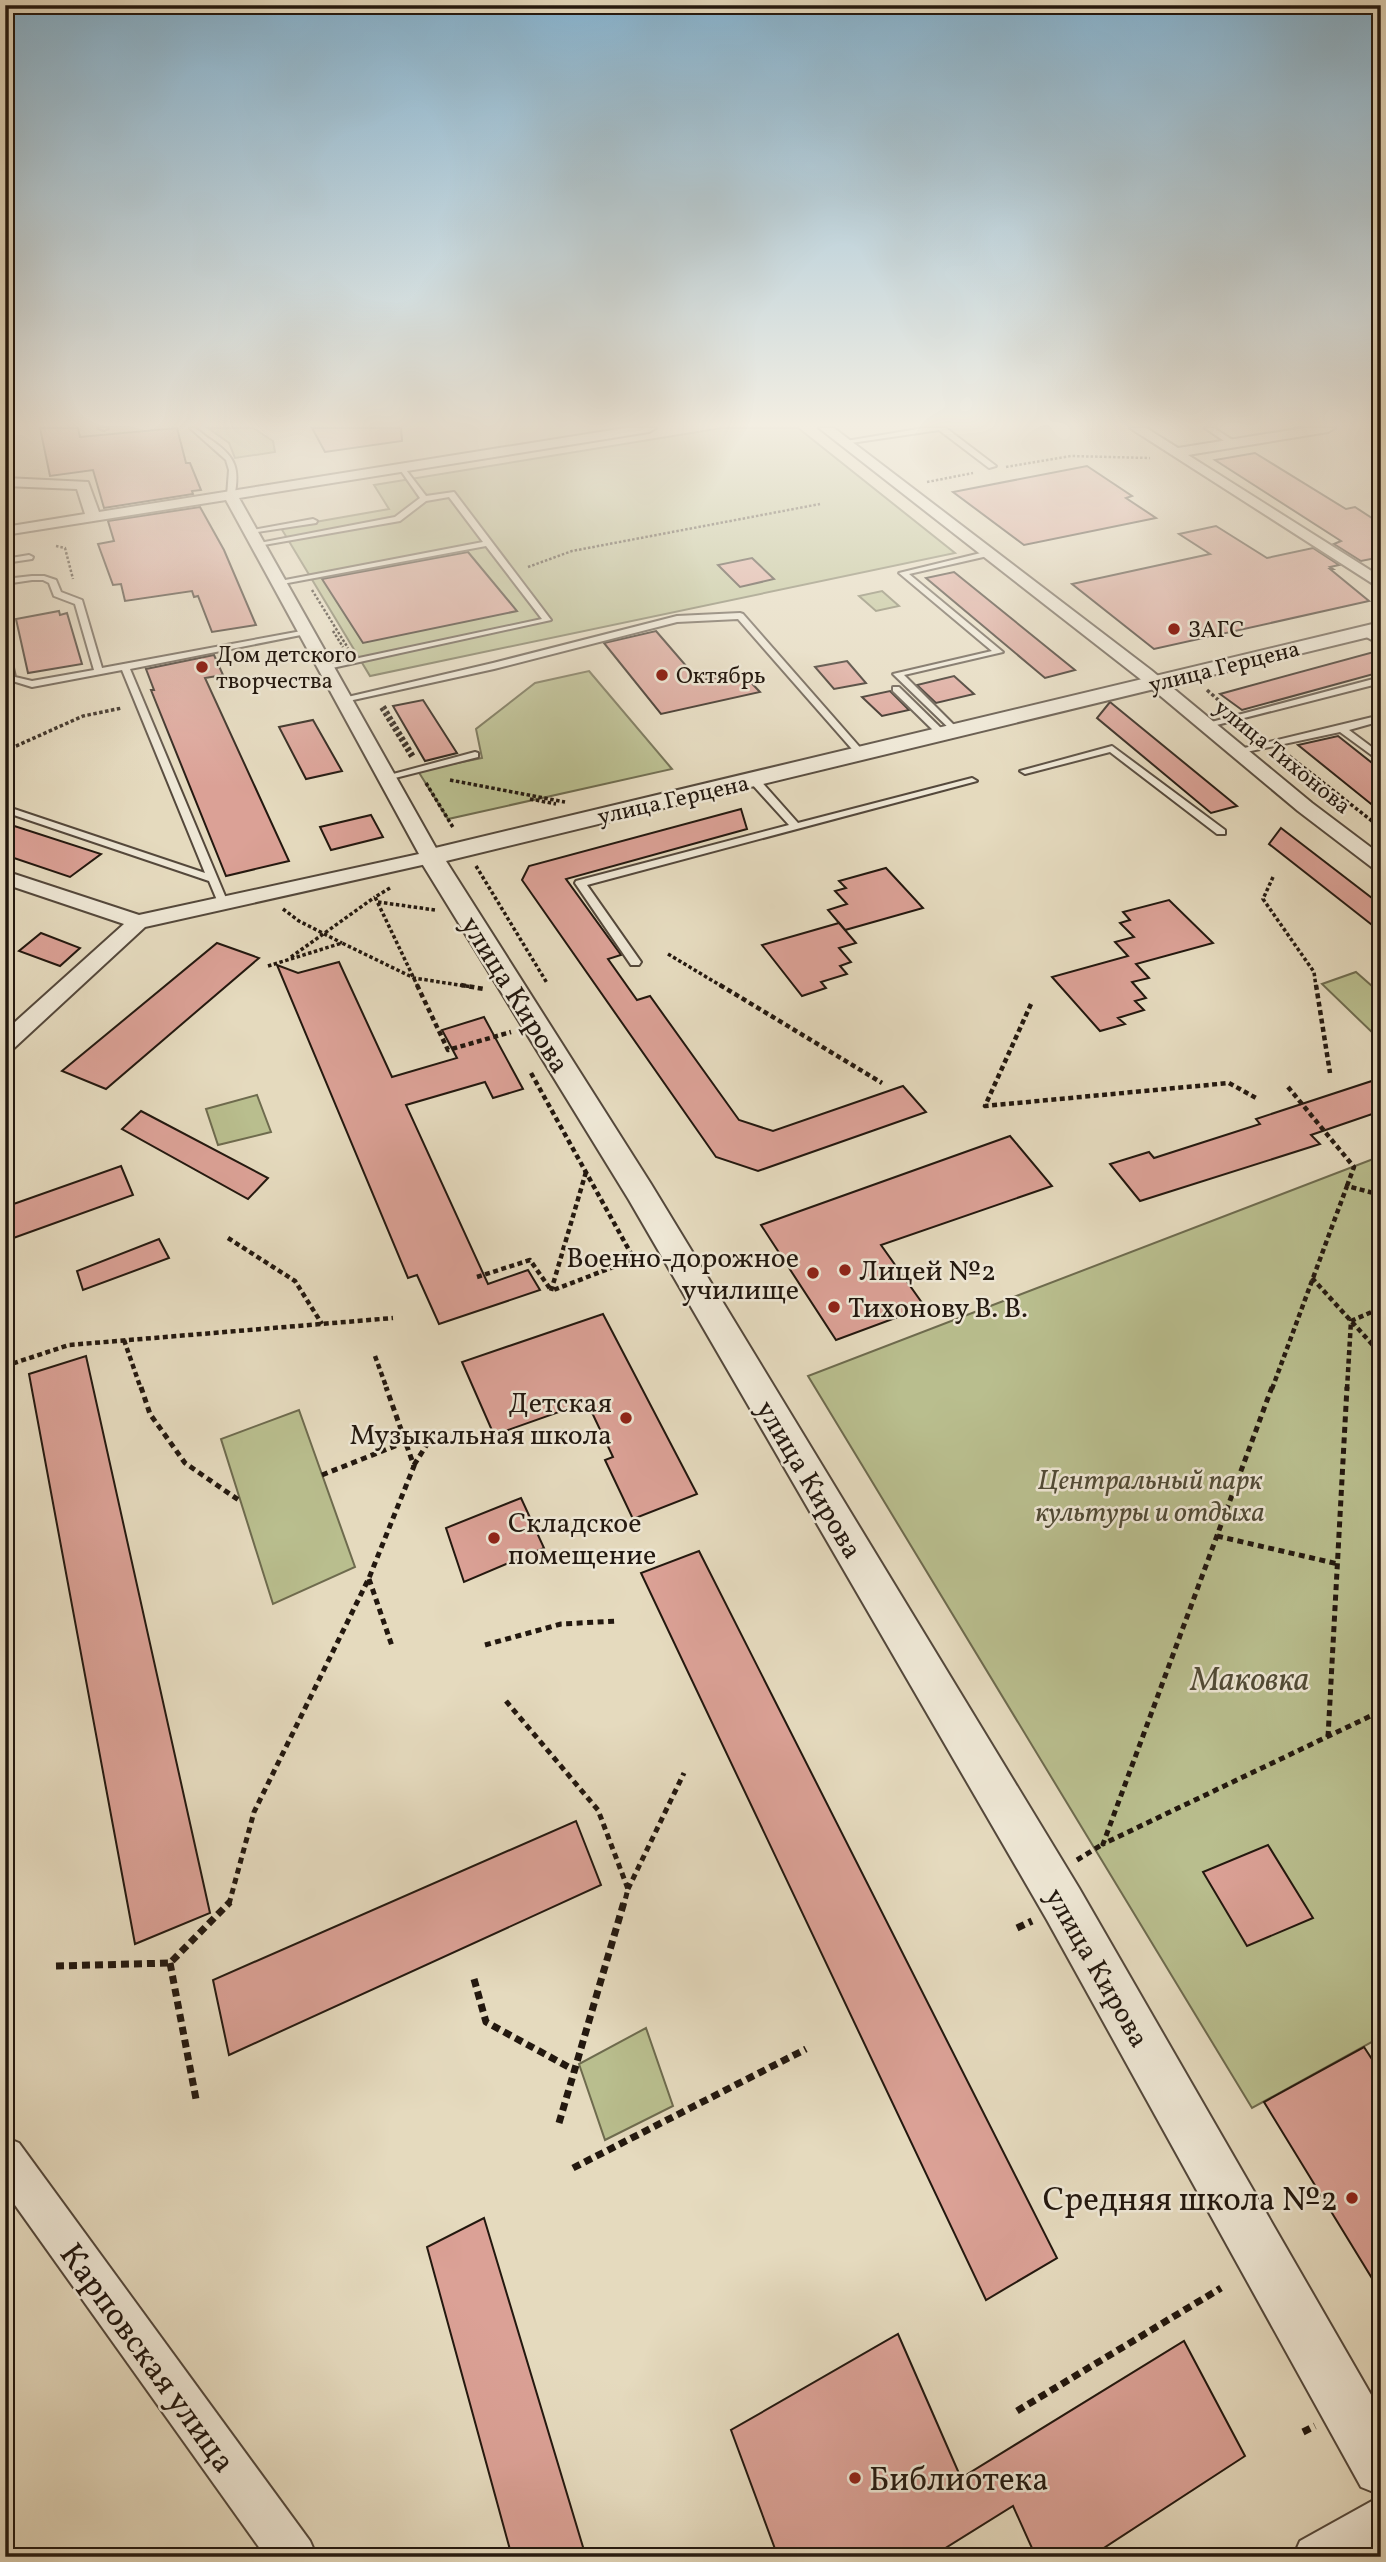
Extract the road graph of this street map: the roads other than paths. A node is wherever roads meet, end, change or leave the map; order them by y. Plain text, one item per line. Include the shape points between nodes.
1 (260, 548) edge
2 (464, 548) edge
3 (491, 548) edge
4 (982, 548) edge
5 (1324, 548) edge
6 (989, 553) junction
7 (29, 558) dead end
8 (5, 561) edge
9 (5, 582) edge
10 (280, 583) junction
11 (1381, 584) edge
12 (307, 633) junction
13 (1375, 634) edge
14 (5, 649) edge
15 (125, 667) junction
16 (326, 668) junction
17 (99, 672) junction
18 (1381, 680) edge
19 (1156, 682) junction
20 (896, 689) dead end
21 (344, 699) junction
22 (1381, 718) edge
23 (1205, 725) junction
24 (1342, 729) junction
25 (948, 733) junction
26 (1237, 751) junction
27 (862, 754) junction
28 (475, 755) dead end
29 (1381, 759) edge
30 (1025, 772) dead end
31 (387, 777) junction
32 (754, 780) junction
33 (972, 781) dead end
34 (5, 809) edge
35 (795, 826) junction
36 (1221, 832) dead end
37 (443, 844) junction
38 (1378, 860) edge
39 (5, 877) edge
40 (213, 879) junction
41 (223, 903) junction
42 (138, 922) junction
43 (635, 962) dead end
44 (5, 1044) edge
45 (5, 2157) edge
46 (1381, 2467) edge
47 (1381, 2518) edge
48 (294, 2557) edge
49 (1316, 2557) edge

1 - 10 street, улица Кирова
2 - 10 lane
3 - 16 lane via 547,620
4 - 6 street, улица Тихонова
5 - 11 street
6 - 19 street, улица Тихонова
6 - 25 lane via 903,573 999,652 898,674
7 - 8 lane
9 - 17 lane via 44,578 53,582 57,594 79,602
10 - 12 street, улица Кирова
12 - 15 lane
12 - 16 street, улица Кирова
13 - 19 street, улица Герцена
14 - 17 lane via 11,679 20,683
15 - 17 lane
15 - 40 lane
16 - 21 street, улица Кирова
18 - 23 lane
19 - 23 street, улица Тихонова
19 - 25 street, улица Герцена
20 - 25 lane
21 - 27 lane via 677,619 740,616
21 - 31 street, улица Кирова
22 - 24 lane
23 - 26 street, улица Тихонова
24 - 26 lane
24 - 29 lane
25 - 27 street, улица Герцена
26 - 38 street, улица Тихонова
27 - 32 street, улица Герцена
28 - 31 lane
30 - 36 lane via 1112,749
31 - 37 street, улица Кирова
32 - 35 lane
32 - 37 street, улица Герцена
33 - 35 lane
34 - 40 lane
35 - 43 lane via 580,883
37 - 41 street, улица Герцена
37 - 46 street, улица Кирова via 536,1025 1063,1904
39 - 42 street
40 - 41 lane
41 - 42 street, улица Герцена
42 - 44 street, улица Герцена
45 - 48 street, Карповская улица
47 - 49 street

